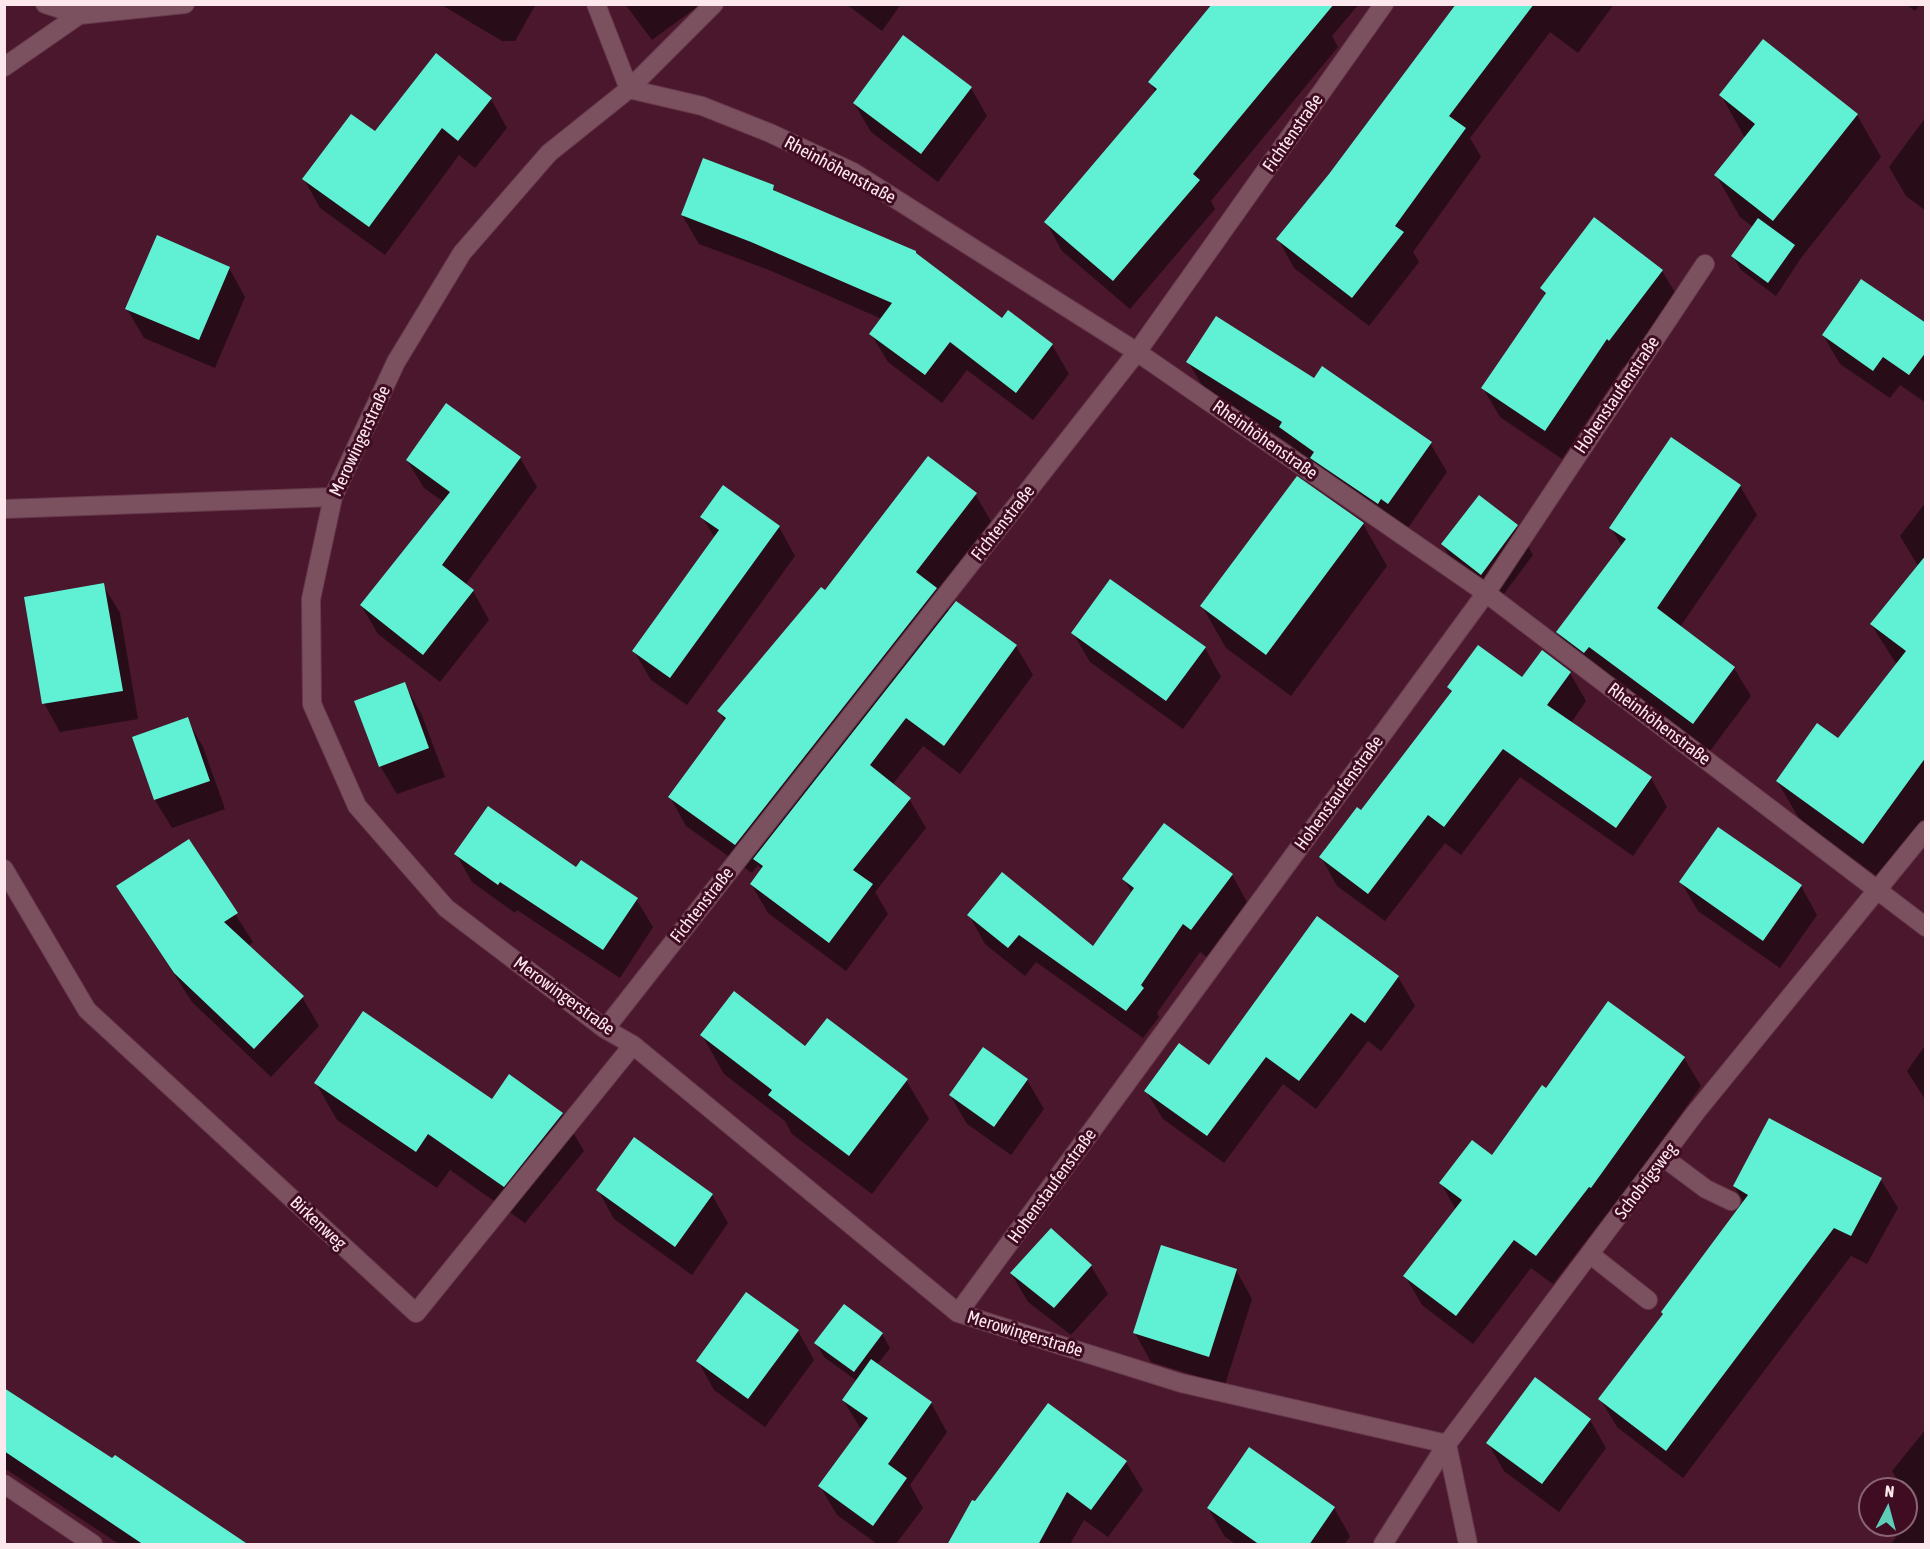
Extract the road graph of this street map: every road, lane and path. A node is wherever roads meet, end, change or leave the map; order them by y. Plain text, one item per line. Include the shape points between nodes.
1 (45, 4) edge
2 (185, 4) edge
3 (596, 4) edge
4 (714, 4) edge
5 (1384, 4) edge
6 (79, 15) junction
7 (4, 67) edge
8 (629, 89) junction
9 (1705, 264) dead end
10 (1137, 352) junction
11 (333, 497) junction
12 (4, 509) edge
13 (1486, 592) junction
14 (1926, 830) edge
15 (4, 869) edge
16 (1878, 891) junction
17 (1926, 927) edge
18 (605, 1029) junction
19 (633, 1045) junction
20 (1663, 1157) junction
21 (1731, 1201) dead end
22 (1591, 1255) junction
23 (1648, 1300) dead end
24 (958, 1313) junction
25 (1447, 1444) junction
26 (4, 1484) edge
27 (93, 1545) edge
28 (1383, 1545) edge
29 (1468, 1545) edge

1 - 6 street
2 - 6 street
3 - 8 street
4 - 8 street, Merowingerstraße
5 - 10 street, Fichtenstraße
6 - 7 street
8 - 10 street, Rheinhöhenstraße via 702,106 853,172
8 - 11 street, Merowingerstraße via 549,153 462,253 396,362
9 - 13 street, Hohenstaufenstraße
10 - 13 street, Rheinhöhenstraße
10 - 18 street, Fichtenstraße
11 - 12 street
11 - 18 street, Merowingerstraße via 311,599 312,704 357,806 446,908
13 - 16 street, Rheinhöhenstraße
13 - 24 street, Hohenstaufenstraße
14 - 16 street, Schobrigsweg
15 - 19 street, Birkenweg via 87,1010 417,1313
16 - 17 street, Rheinhöhenstraße
16 - 20 street, Schobrigsweg
18 - 19 street, Merowingerstraße
19 - 24 street, Merowingerstraße
20 - 21 street via 1706,1189
20 - 22 street, Schobrigsweg
22 - 23 street
22 - 25 street, Schobrigsweg
24 - 25 street, Merowingerstraße via 1181,1383
25 - 28 street, Schobrigsweg
25 - 29 street
26 - 27 street

